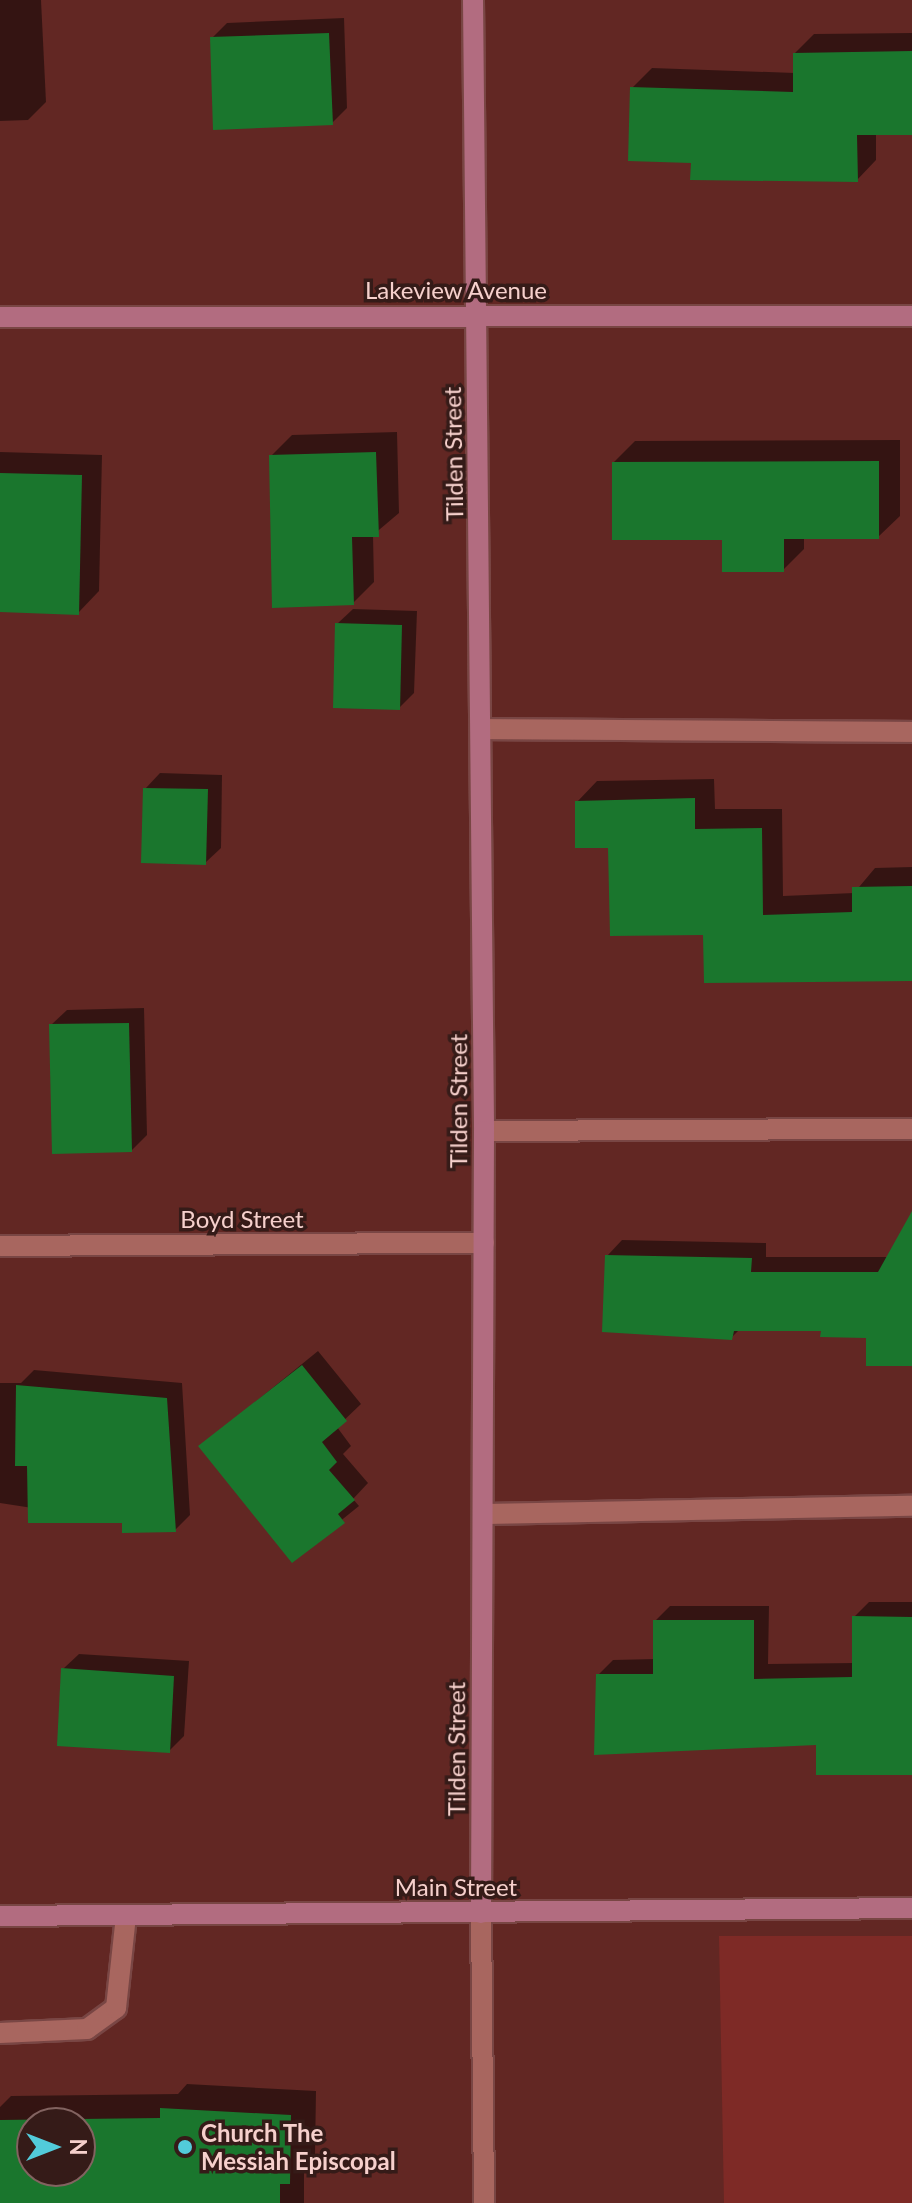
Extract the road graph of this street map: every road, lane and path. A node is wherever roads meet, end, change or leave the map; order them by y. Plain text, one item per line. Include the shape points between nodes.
1 (473, 0) edge
2 (477, 315) junction
3 (912, 316) edge
4 (0, 317) edge
5 (482, 729) junction
6 (912, 732) edge
7 (912, 1129) edge
8 (484, 1131) junction
9 (484, 1243) junction
10 (0, 1246) edge
11 (912, 1506) edge
12 (483, 1514) junction
13 (912, 1908) edge
14 (481, 1913) junction
15 (0, 1916) edge
16 (126, 1916) junction
17 (0, 2033) edge
18 (484, 2203) edge

1 - 2 street, Tilden Street
2 - 3 street, Lakeview Avenue
2 - 4 street, Lakeview Avenue
2 - 5 street, Tilden Street
5 - 6 street
5 - 8 street, Tilden Street
7 - 8 street
8 - 9 street, Tilden Street
9 - 10 street, Boyd Street
9 - 12 street, Tilden Street
11 - 12 street
12 - 14 street, Tilden Street
13 - 14 street, Main Street
14 - 16 street, Main Street
14 - 18 street, Tilden Street
15 - 16 street, Main Street
16 - 17 street via 116,2008 87,2029

